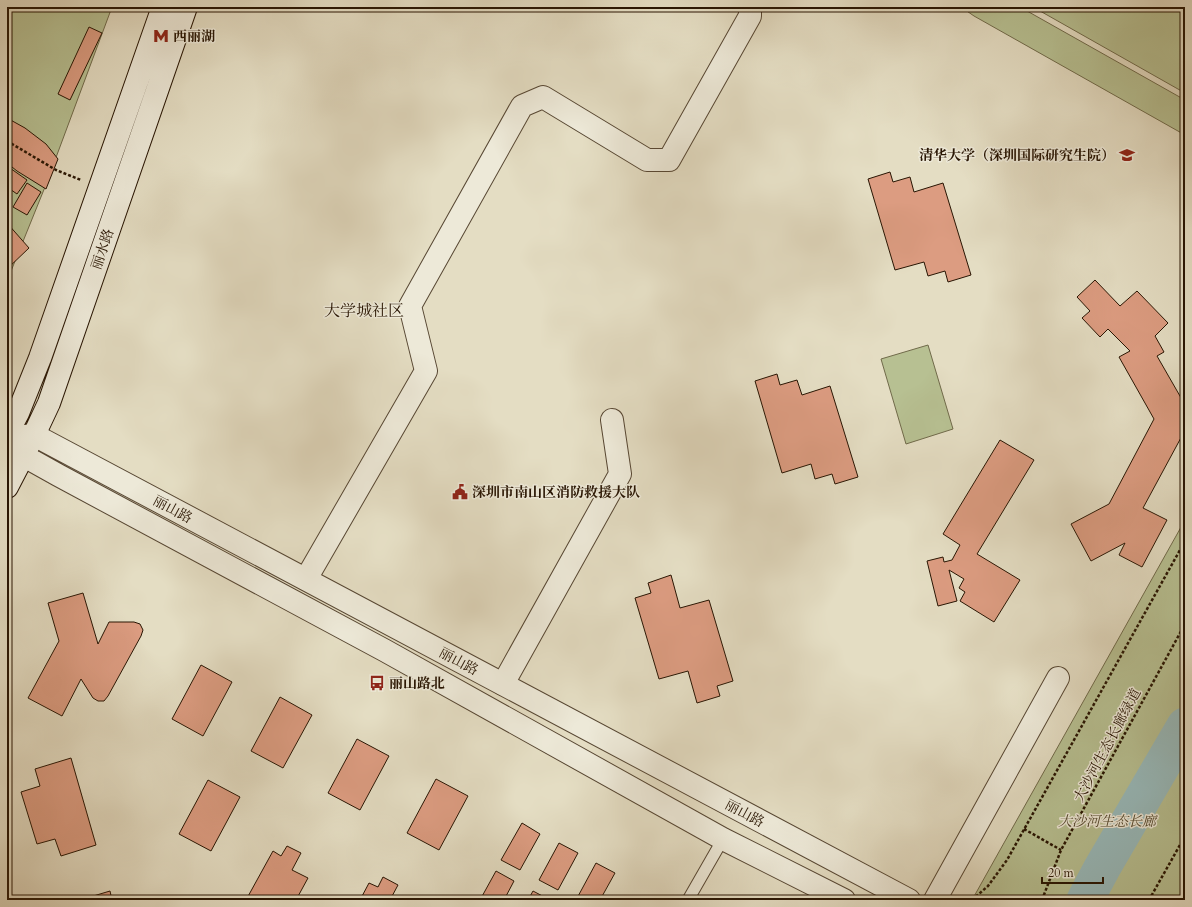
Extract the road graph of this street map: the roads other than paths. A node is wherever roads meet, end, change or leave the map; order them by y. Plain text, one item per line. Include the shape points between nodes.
1 (163, 7) edge
2 (186, 7) edge
3 (750, 7) edge
4 (612, 420) dead end
5 (7, 434) edge
6 (34, 435) junction
7 (7, 440) edge
8 (24, 456) junction
9 (7, 487) edge
10 (306, 580) junction
11 (1058, 678) dead end
12 (503, 684) junction
13 (723, 839) junction
14 (688, 900) edge
15 (844, 900) edge
16 (908, 900) edge
17 (935, 900) edge

1 - 5 street, 丽水路 via 40,358
2 - 6 street, 丽水路 via 62,367
3 - 10 street via 750,16 669,160 647,160 543,97 522,106 410,306 426,371
4 - 12 street via 620,474
6 - 7 street, 丽山路
6 - 8 street, 丽水路
6 - 10 street, 丽山路
7 - 8 street, 丽山路
8 - 9 street, 丽水路
8 - 13 street, 丽山路 via 384,650
10 - 12 street, 丽山路
11 - 17 street
12 - 16 street, 丽山路
13 - 14 lane
13 - 15 street, 丽山路

